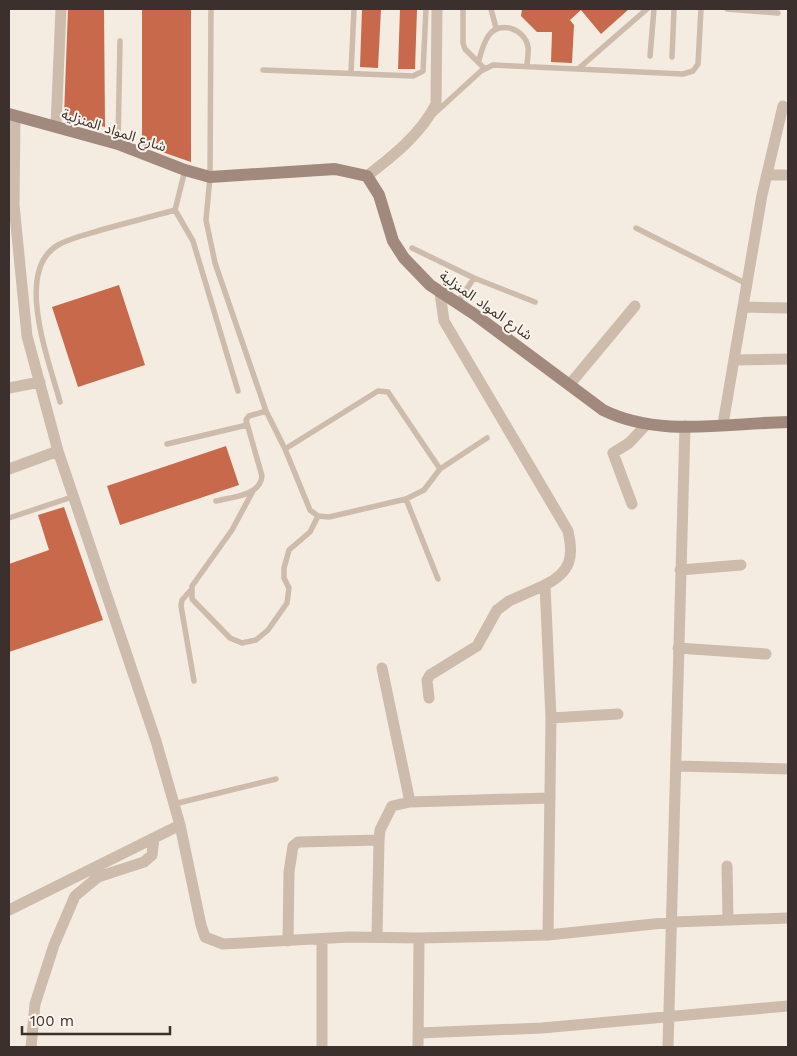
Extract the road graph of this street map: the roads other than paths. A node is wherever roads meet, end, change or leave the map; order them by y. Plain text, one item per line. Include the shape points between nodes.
1 (61, 9) edge
2 (212, 9) edge
3 (354, 9) edge
4 (426, 9) edge
5 (438, 9) edge
6 (463, 9) edge
7 (491, 9) edge
8 (647, 9) edge
9 (654, 9) edge
10 (674, 9) edge
11 (701, 9) edge
12 (727, 9) edge
13 (778, 13) dead end
14 (496, 28) junction
15 (120, 42) dead end
16 (650, 56) dead end
17 (672, 57) dead end
18 (478, 60) junction
19 (527, 66) junction
20 (485, 69) junction
21 (578, 69) junction
22 (263, 70) dead end
23 (351, 73) junction
24 (783, 106) dead end
25 (12, 115) edge
26 (431, 115) junction
27 (56, 126) junction
28 (118, 144) junction
29 (185, 170) junction
30 (768, 175) junction
31 (788, 175) edge
32 (367, 176) junction
33 (210, 177) junction
34 (175, 210) junction
35 (636, 228) dead end
36 (412, 248) dead end
37 (474, 278) junction
38 (747, 284) junction
39 (440, 294) junction
40 (458, 302) junction
41 (535, 302) dead end
42 (635, 306) dead end
43 (743, 307) junction
44 (788, 308) edge
45 (788, 359) edge
46 (734, 360) junction
47 (40, 382) junction
48 (570, 384) junction
49 (9, 388) edge
50 (238, 391) dead end
51 (60, 402) dead end
52 (266, 411) junction
53 (788, 422) edge
54 (723, 424) junction
55 (247, 425) junction
56 (646, 425) junction
57 (685, 426) junction
58 (487, 438) dead end
59 (167, 444) dead end
60 (285, 448) junction
61 (58, 451) junction
62 (9, 469) edge
63 (440, 469) junction
64 (253, 492) junction
65 (75, 496) junction
66 (406, 499) junction
67 (216, 501) dead end
68 (632, 504) dead end
69 (318, 516) junction
70 (9, 518) edge
71 (741, 565) dead end
72 (680, 570) junction
73 (438, 579) dead end
74 (545, 585) junction
75 (190, 591) junction
76 (678, 648) junction
77 (766, 654) dead end
78 (382, 668) dead end
79 (194, 681) dead end
80 (428, 698) dead end
81 (618, 714) dead end
82 (551, 718) junction
83 (676, 766) junction
84 (788, 769) edge
85 (276, 779) dead end
86 (549, 798) junction
87 (410, 802) junction
88 (174, 804) junction
89 (180, 825) junction
90 (154, 838) junction
91 (378, 840) junction
92 (728, 866) dead end
93 (9, 910) edge
94 (788, 918) edge
95 (728, 919) junction
96 (673, 922) junction
97 (548, 935) junction
98 (377, 936) junction
99 (419, 938) junction
100 (322, 940) junction
101 (288, 941) junction
102 (788, 1006) edge
103 (668, 1016) junction
104 (419, 1033) junction
105 (31, 1047) edge
106 (322, 1047) edge
107 (418, 1047) edge
108 (668, 1047) edge

1 - 27 street
2 - 33 lane
3 - 23 lane
4 - 23 lane via 423,71 419,75
5 - 26 street via 436,104
6 - 18 lane via 462,43
7 - 14 lane
8 - 21 lane
9 - 16 lane
10 - 17 lane
11 - 21 lane via 698,64 693,71 683,74
12 - 13 lane
14 - 18 lane via 489,34
14 - 19 lane via 516,30 525,38
15 - 28 lane
18 - 20 lane
19 - 20 lane via 494,65
19 - 21 lane
20 - 26 lane
22 - 23 lane
24 - 30 street
25 - 27 street, شارع المواد المنزلية
25 - 47 street via 14,205 27,336
26 - 32 street via 416,134
27 - 28 street, شارع المواد المنزلية
28 - 29 street, شارع المواد المنزلية
29 - 33 street, شارع المواد المنزلية
29 - 34 lane
30 - 31 street
30 - 38 street
32 - 33 street, شارع المواد المنزلية via 324,170
32 - 39 street, شارع المواد المنزلية via 379,195 397,247
33 - 52 lane via 206,220 215,263
34 - 50 lane via 193,241
34 - 51 lane via 65,242 44,258 36,277 36,305
35 - 38 lane
36 - 37 lane
37 - 40 lane
37 - 41 lane
38 - 43 street
39 - 40 street, شارع المواد المنزلية
39 - 74 street via 444,321 568,531 572,548 570,562 556,580
40 - 48 street, شارع المواد المنزلية
42 - 48 street
43 - 44 street
43 - 46 street
45 - 46 street
46 - 54 street
47 - 49 street
47 - 61 street
48 - 56 street, شارع المواد المنزلية via 603,410
52 - 55 lane via 249,416
52 - 60 lane
53 - 54 street, شارع المواد المنزلية
54 - 57 street, شارع المواد المنزلية
55 - 59 lane
55 - 64 lane via 262,476 261,483
56 - 57 street, شارع المواد المنزلية
56 - 68 street via 613,453
57 - 72 street
58 - 63 lane
60 - 63 lane via 378,391 388,392
60 - 69 lane via 310,510
61 - 62 street
61 - 65 street
63 - 66 lane via 424,490
64 - 67 lane
64 - 75 lane via 232,530
65 - 70 lane
65 - 88 street
66 - 69 lane via 329,517
66 - 73 lane
69 - 75 lane via 310,532 289,550 284,568 289,588 287,603 268,630 256,640 242,643 230,638 192,599
71 - 72 street
72 - 76 street
74 - 80 street via 497,610 477,646 426,680
74 - 82 street
75 - 79 lane via 181,606
76 - 77 street
76 - 83 street
78 - 87 street
81 - 82 street
82 - 86 street
83 - 84 street
83 - 96 street
85 - 88 lane
86 - 87 street
86 - 97 street
87 - 91 street via 392,806
88 - 89 street
89 - 90 street
89 - 101 street via 205,937 223,944
90 - 93 street
90 - 105 street via 152,855 144,862 98,876 76,896 54,945 35,1004
91 - 98 street
91 - 101 street via 298,842 293,846
92 - 95 street
94 - 95 street
95 - 96 street
96 - 97 street
96 - 103 street
97 - 99 street
98 - 99 street
98 - 100 street
99 - 104 street
100 - 101 street
100 - 106 street
102 - 103 street
103 - 104 street via 542,1028
103 - 108 street
104 - 107 street

